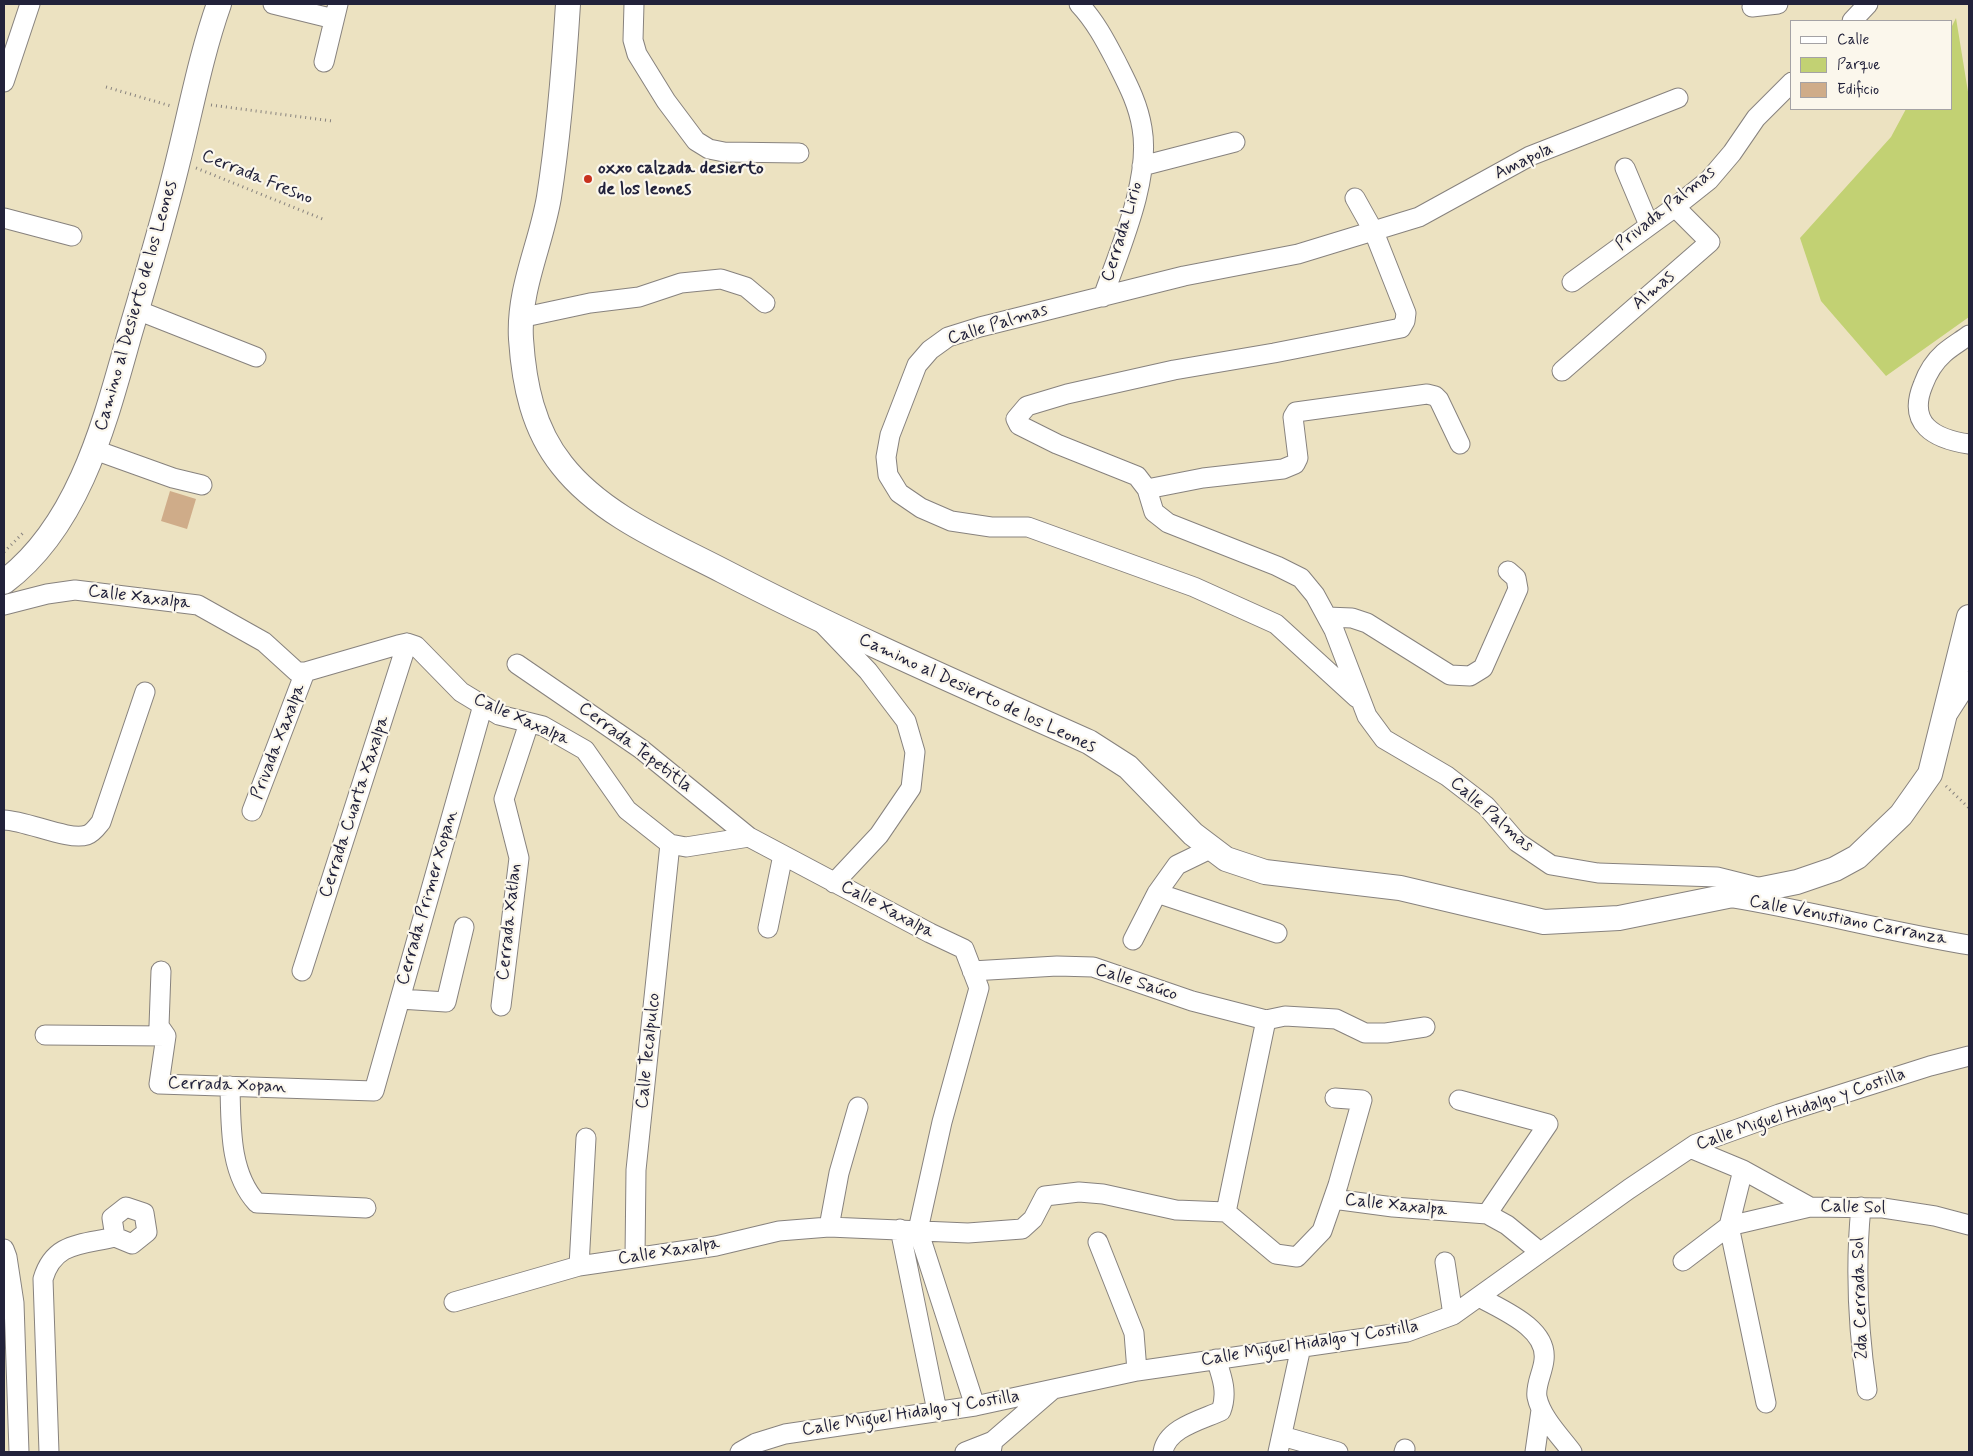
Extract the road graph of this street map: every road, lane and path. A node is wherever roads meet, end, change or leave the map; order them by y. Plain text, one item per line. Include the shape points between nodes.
1 (30, 4) edge
2 (220, 4) edge
3 (273, 4) edge
4 (568, 4) edge
5 (634, 4) edge
6 (1079, 4) edge
7 (1778, 4) edge
8 (1868, 4) edge
9 (1752, 7) dead end
10 (336, 11) edge
11 (1853, 20) edge
12 (324, 62) dead end
13 (4, 82) edge
14 (1790, 84) edge
15 (106, 87) dead end
16 (1678, 98) dead end
17 (190, 106) junction
18 (332, 121) dead end
19 (1235, 142) dead end
20 (799, 152) dead end
21 (178, 161) junction
22 (1142, 166) junction
23 (1625, 168) dead end
24 (1355, 198) dead end
25 (1675, 207) junction
26 (4, 218) edge
27 (325, 220) dead end
28 (1649, 225) junction
29 (1374, 232) junction
30 (72, 236) dead end
31 (1572, 282) dead end
32 (1103, 297) junction
33 (765, 302) dead end
34 (137, 310) junction
35 (520, 318) junction
36 (1969, 335) edge
37 (256, 356) dead end
38 (1562, 372) dead end
39 (1460, 444) dead end
40 (1969, 444) edge
41 (95, 450) junction
42 (202, 485) dead end
43 (1147, 489) junction
44 (1508, 571) dead end
45 (4, 582) edge
46 (4, 605) edge
47 (1327, 617) junction
48 (1969, 618) edge
49 (821, 622) junction
50 (407, 643) junction
51 (518, 664) dead end
52 (305, 672) junction
53 (1969, 681) edge
54 (145, 692) dead end
55 (1361, 701) junction
56 (483, 706) junction
57 (1944, 719) junction
58 (529, 723) junction
59 (1930, 774) junction
60 (1969, 808) edge
61 (252, 811) dead end
62 (4, 820) edge
63 (749, 836) junction
64 (670, 844) junction
65 (1212, 848) junction
66 (784, 855) junction
67 (834, 883) junction
68 (1767, 890) junction
69 (1157, 893) junction
70 (1728, 897) junction
71 (464, 927) dead end
72 (768, 928) dead end
73 (1277, 933) dead end
74 (1133, 940) dead end
75 (1969, 944) edge
76 (162, 971) dead end
77 (302, 971) dead end
78 (972, 971) junction
79 (400, 999) junction
80 (501, 1006) dead end
81 (1266, 1020) junction
82 (1425, 1027) dead end
83 (45, 1035) dead end
84 (166, 1036) junction
85 (1969, 1056) edge
86 (230, 1086) junction
87 (374, 1091) joint
88 (1335, 1098) dead end
89 (1459, 1100) dead end
90 (858, 1107) dead end
91 (586, 1138) dead end
92 (1690, 1148) junction
93 (1743, 1170) junction
94 (1333, 1199) junction
95 (1810, 1207) junction
96 (1861, 1207) junction
97 (366, 1208) dead end
98 (1226, 1212) junction
99 (1487, 1214) junction
100 (1969, 1225) edge
101 (1729, 1226) junction
102 (830, 1227) junction
103 (909, 1230) junction
104 (115, 1237) dead end
105 (1098, 1242) dead end
106 (4, 1249) edge
107 (1540, 1252) junction
108 (635, 1258) junction
109 (1683, 1261) dead end
110 (1445, 1262) dead end
111 (579, 1266) junction
112 (1479, 1297) junction
113 (454, 1302) dead end
114 (1452, 1315) junction
115 (1301, 1347) junction
116 (1216, 1359) junction
117 (1137, 1371) junction
118 (1053, 1389) junction
119 (1868, 1390) dead end
120 (1766, 1402) dead end
121 (975, 1406) junction
122 (1541, 1410) junction
123 (936, 1411) junction
124 (1280, 1444) edge
125 (992, 1446) edge
126 (752, 1449) edge
127 (18, 1452) edge
128 (49, 1452) edge
129 (966, 1452) edge
130 (1162, 1452) edge
131 (1338, 1452) edge
132 (1535, 1452) edge
133 (1572, 1452) edge

1 - 13 street
2 - 17 main road, Camino al Desierto de los Leones
3 - 10 street
4 - 35 main road, Camino al Desierto de los Leones via 564,78 548,199
5 - 20 street via 637,54 696,141 709,149 724,152
6 - 22 street, Cerrada Lirio via 1095,21 1133,94 1142,129
7 - 9 street
8 - 11 street
10 - 12 street
14 - 25 street, Privada Palmas via 1756,118 1709,180
15 - 17 path
16 - 29 street, Amapola via 1530,156 1419,217
17 - 18 path
17 - 21 main road, Camino al Desierto de los Leones
19 - 22 street
21 - 27 path, Cerrada Fresno
21 - 34 main road, Camino al Desierto de los Leones
22 - 32 street, Cerrada Lirio via 1133,208
23 - 28 street
24 - 29 street, Calle Palmas
25 - 28 street, Privada Palmas
25 - 38 street, Almas via 1710,242
26 - 30 street
28 - 31 street, Privada Palmas
29 - 32 street, Calle Palmas via 1298,254 1184,276
29 - 43 street, Calle Palmas via 1406,313 1401,328 1174,370 1067,394 1027,406 1016,419 1027,430 1137,476
32 - 55 street, Calle Palmas via 980,327 948,337 930,350 917,365 890,436 886,457 888,475 899,493 921,508 951,521 991,527 1028,527 1194,587 1276,624
33 - 35 street via 746,287 721,279 681,282 639,297 590,303
34 - 37 street
34 - 41 main road, Camino al Desierto de los Leones
35 - 49 main road, Camino al Desierto de los Leones via 525,379 540,430 562,465 582,488 648,533
36 - 40 street via 1943,354 1926,376 1916,405 1921,420 1931,431 1949,441
39 - 43 street via 1435,396 1427,394 1334,406 1296,412 1293,417 1298,458 1290,466
41 - 42 street
41 - 45 main road, Camino al Desierto de los Leones via 54,530 32,558
43 - 47 street, Calle Palmas via 1154,512 1168,523 1300,578 1315,595
44 - 47 street via 1516,578 1518,589 1483,668 1470,676 1450,675 1368,623 1352,618
46 - 52 street, Calle Xaxalpa via 75,590 198,605 264,642 297,672
47 - 55 street, Calle Palmas
48 - 57 main road, Camino al Desierto de los Leones
49 - 65 main road, Camino al Desierto de los Leones via 1089,742 1128,767 1193,834
49 - 67 street via 868,671 906,720 915,752 911,788 879,835
50 - 52 street
50 - 56 street, Calle Xaxalpa via 422,651 446,680
50 - 77 street, Cerrada Cuarta Xaxalpa
51 - 63 street, Cerrada Tepetitla via 641,749
52 - 61 street, Privada Xaxalpa
53 - 57 street
54 - 62 street via 101,822 94,830 88,835 70,836
55 - 68 street, Calle Palmas via 1366,716 1384,739 1447,776 1486,806 1517,842 1551,865 1598,873 1717,877
56 - 58 street, Calle Xaxalpa
56 - 79 street, Cerrada Primer Xopan
57 - 59 main road, Camino al Desierto de los Leones
58 - 64 street, Calle Xaxalpa via 543,726 585,750 627,810
58 - 80 street, Cerrada Xatlan via 504,799 519,858
59 - 60 path
59 - 68 main road, Camino al Desierto de los Leones via 1901,815 1857,857 1836,869
63 - 64 street via 686,847
63 - 66 street, Calle Xaxalpa
64 - 108 street, Calle Tecalpulco via 636,1170
65 - 69 street via 1176,865
65 - 70 main road, Camino al Desierto de los Leones via 1226,859 1265,872 1400,888 1544,922 1619,918
66 - 67 street, Calle Xaxalpa
66 - 72 street
67 - 78 street, Calle Xaxalpa via 964,949
68 - 70 main road, Camino al Desierto de los Leones
69 - 73 street
69 - 74 street
70 - 75 street, Calle Venustiano Carranza
71 - 79 street via 446,1002
76 - 84 street via 159,1026
78 - 81 street, Calle Saúco via 1093,967 1192,1001
78 - 103 street, Calle Xaxalpa via 979,988
79 - 87 street, Cerrada Primer Xopan
81 - 82 street via 1285,1016 1336,1019 1365,1033
81 - 98 street
83 - 84 street
84 - 86 street, Cerrada Xopan via 159,1084
85 - 92 street, Calle Miguel Hidalgo y Costilla via 1778,1114
86 - 87 street, Cerrada Xopan
86 - 97 street via 232,1144 248,1193 257,1203
88 - 94 street via 1362,1100
89 - 99 street via 1548,1124
90 - 102 street via 839,1173
91 - 111 street
92 - 93 street, Calle Sol
92 - 107 street, Calle Miguel Hidalgo y Costilla
93 - 95 street, Calle Sol
93 - 101 street
94 - 98 street, Calle Xaxalpa via 1322,1231 1297,1256 1276,1254
94 - 99 street, Calle Xaxalpa
95 - 96 street, Calle Sol
95 - 101 street
96 - 100 street, Calle Sol via 1935,1216
96 - 119 street, 2da Cerrada Sol via 1856,1265
98 - 103 street, Calle Xaxalpa via 1176,1210 1103,1194 1059,1192 1045,1196 1033,1220 1022,1229 968,1233
99 - 107 street, Calle Xaxalpa via 1507,1225
101 - 109 street
101 - 120 street
102 - 103 street, Calle Xaxalpa
102 - 108 street, Calle Xaxalpa via 779,1231 716,1246
103 - 121 street
103 - 123 street
104 - 128 street via 68,1248 55,1255 43,1280
105 - 117 street via 1134,1333
106 - 127 street via 14,1303
107 - 112 street, Calle Miguel Hidalgo y Costilla
108 - 111 street, Calle Xaxalpa
110 - 114 street
111 - 113 street, Calle Xaxalpa
112 - 114 street, Calle Miguel Hidalgo y Costilla
112 - 122 street via 1534,1332 1542,1344 1545,1356 1536,1391
114 - 115 street, Calle Miguel Hidalgo y Costilla via 1407,1332
115 - 116 street, Calle Miguel Hidalgo y Costilla
115 - 124 street
116 - 117 street, Calle Miguel Hidalgo y Costilla
116 - 130 street via 1224,1386 1221,1411 1173,1434
117 - 118 street, Calle Miguel Hidalgo y Costilla
118 - 121 street, Calle Miguel Hidalgo y Costilla
118 - 125 street
121 - 123 street, Calle Miguel Hidalgo y Costilla
122 - 132 street
122 - 133 street
123 - 126 street, Calle Miguel Hidalgo y Costilla via 785,1434
124 - 131 street
125 - 129 street

